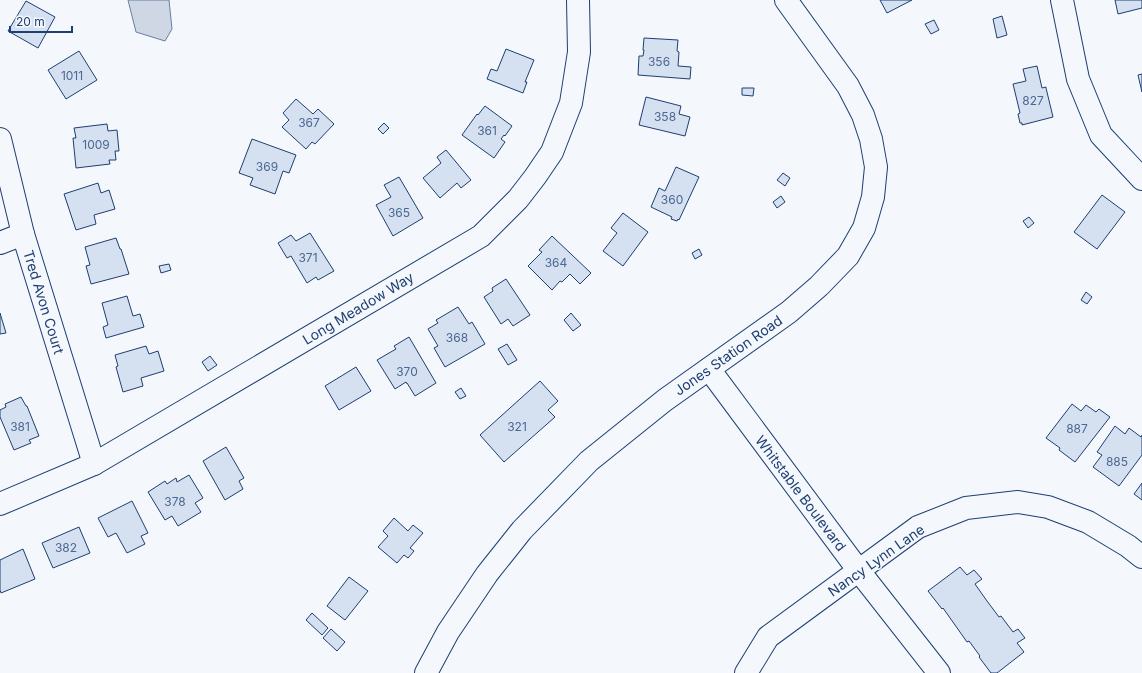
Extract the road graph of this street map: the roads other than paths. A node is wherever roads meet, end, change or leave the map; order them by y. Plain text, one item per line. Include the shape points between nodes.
1 (578, 0) edge
2 (786, 0) edge
3 (1062, 0) edge
4 (0, 139) edge
5 (1142, 179) edge
6 (24, 234) junction
7 (0, 243) edge
8 (709, 369) junction
9 (94, 464) junction
10 (0, 504) edge
11 (1142, 557) edge
12 (859, 571) junction
13 (426, 673) edge
14 (746, 673) edge
15 (939, 673) edge

1 - 9 street, Long Meadow Way via 579,52 573,88 552,152 518,199 481,236
2 - 8 street, Jones Station Road via 848,86 863,115 876,167 873,197 864,228 848,256 789,312
3 - 5 street via 1078,79 1101,134
4 - 6 street, Tred Avon Court
6 - 7 street
6 - 9 street, Tred Avon Court
8 - 12 street, Whitstable Boulevard
8 - 13 street, Jones Station Road via 665,400 589,461 522,530 487,574 448,632
9 - 10 street, Long Meadow Way
11 - 12 street, Nancy Lynn Lane via 1088,522 1048,507 1018,502 966,508 918,527
12 - 14 street, Nancy Lynn Lane via 768,637
12 - 15 street, Whitstable Boulevard

